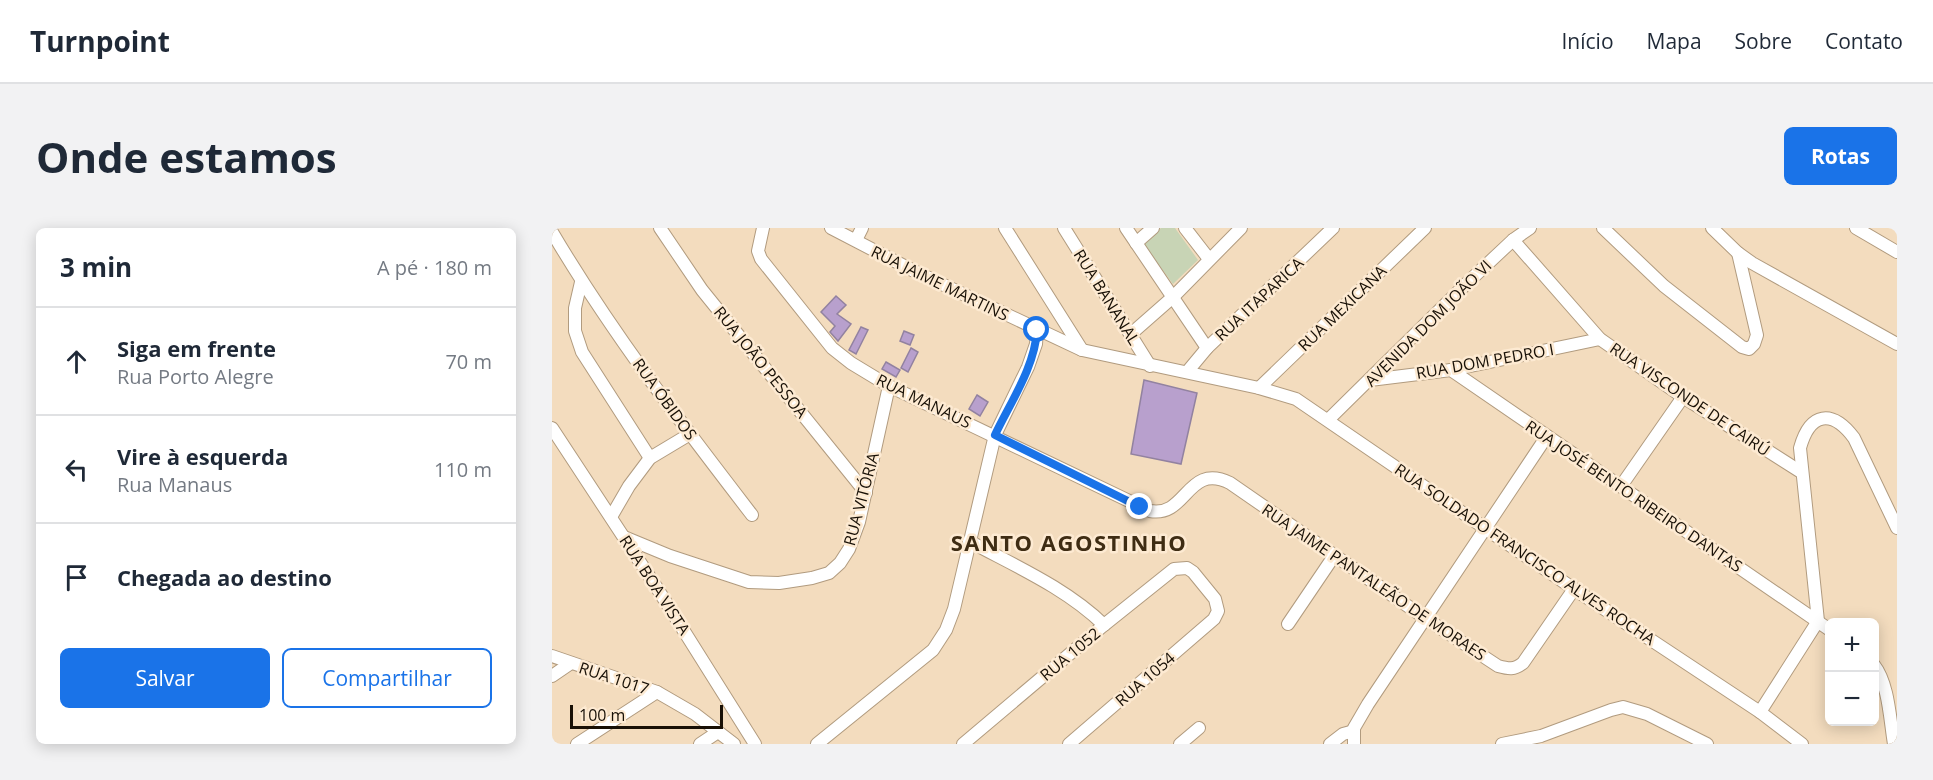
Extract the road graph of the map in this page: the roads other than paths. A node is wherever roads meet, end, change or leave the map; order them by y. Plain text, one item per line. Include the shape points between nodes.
1 (660, 228) edge
2 (763, 228) edge
3 (831, 228) edge
4 (862, 228) edge
5 (1005, 228) edge
6 (1064, 228) edge
7 (1126, 228) edge
8 (1153, 228) edge
9 (1185, 228) edge
10 (1241, 228) edge
11 (1333, 228) edge
12 (1425, 228) edge
13 (1530, 228) edge
14 (1603, 228) edge
15 (1712, 228) edge
16 (1856, 228) edge
17 (552, 232) edge
18 (856, 240) junction
19 (1513, 240) junction
20 (1136, 243) junction
21 (1897, 252) edge
22 (1738, 254) junction
23 (1209, 259) junction
24 (581, 282) junction
25 (1173, 297) junction
26 (1037, 330) junction
27 (1132, 333) junction
28 (1600, 339) junction
29 (1897, 344) edge
30 (1207, 348) junction
31 (1082, 350) junction
32 (1150, 366) junction
33 (1451, 370) junction
34 (1187, 372) junction
35 (1370, 380) junction
36 (889, 386) junction
37 (1258, 388) junction
38 (1683, 398) junction
39 (1328, 420) junction
40 (552, 428) edge
41 (690, 434) junction
42 (995, 435) junction
43 (1547, 436) junction
44 (650, 458) junction
45 (1801, 472) junction
46 (1211, 477) joint
47 (1621, 486) junction
48 (866, 493) junction
49 (752, 515) dead end
50 (611, 517) junction
51 (1486, 528) junction
52 (1897, 528) edge
53 (624, 537) junction
54 (969, 541) junction
55 (1334, 556) junction
56 (1574, 589) junction
57 (1218, 611) joint
58 (1425, 618) junction
59 (1818, 621) junction
60 (1288, 624) dead end
61 (1104, 625) junction
62 (1825, 626) edge
63 (552, 656) edge
64 (571, 663) junction
65 (1879, 672) edge
66 (552, 676) edge
67 (657, 692) junction
68 (1760, 712) junction
69 (1199, 728) dead end
70 (749, 731) junction
71 (1785, 731) junction
72 (718, 732) junction
73 (1354, 738) edge
74 (1540, 740) edge
75 (733, 743) edge
76 (577, 744) edge
77 (700, 744) edge
78 (755, 744) edge
79 (817, 744) edge
80 (963, 744) edge
81 (1070, 744) edge
82 (1180, 744) edge
83 (1330, 744) edge
84 (1502, 744) edge
85 (1707, 744) edge
86 (1792, 744) edge
87 (1802, 744) edge
88 (1894, 744) edge

1 - 48 street, RUA JOÃO PESSOA via 702,290
2 - 36 street, RUA MANAUS via 758,251 761,259 832,348
3 - 18 street, RUA JAIME MARTINS
4 - 18 street
5 - 31 street
6 - 27 street, RUA BANANAL
7 - 20 street
8 - 20 street
9 - 23 street
10 - 23 street
11 - 30 street, RUA ITAPARICA
12 - 37 street, RUA MEXICANA
13 - 19 street, AVENIDA DOM JOÃO VI
14 - 22 street via 1664,286 1749,349 1756,335
15 - 22 street
16 - 21 street
17 - 24 street, RUA ÓBIDOS
18 - 26 street, RUA JAIME MARTINS
19 - 28 street, RUA VISCONDE DE CAIRÚ
19 - 35 street, AVENIDA DOM JOÃO VI
20 - 25 street
22 - 29 street
23 - 25 street
24 - 41 street, RUA ÓBIDOS
24 - 44 street via 575,331 582,352
25 - 27 street
25 - 30 street
26 - 31 street, RUA JAIME MARTINS
26 - 42 street via 1028,367
27 - 32 street, RUA BANANAL
28 - 33 street, RUA DOM PEDRO I
28 - 38 street, RUA VISCONDE DE CAIRÚ
30 - 34 street, RUA ITAPARICA
31 - 32 street, RUA JAIME MARTINS
32 - 34 street, RUA JAIME MARTINS
33 - 35 street, RUA DOM PEDRO I
33 - 43 street, RUA JOSÉ BENTO RIBEIRO DANTAS
34 - 37 street, RUA JAIME MARTINS
35 - 39 street, AVENIDA DOM JOÃO VI
36 - 42 street, RUA MANAUS
36 - 48 street, RUA VITÓRIA
37 - 39 street, RUA SOLDADO FRANCISCO ALVES ROCHA via 1296,399
38 - 45 street, RUA VISCONDE DE CAIRÚ
38 - 47 street
39 - 51 street, RUA SOLDADO FRANCISCO ALVES ROCHA
40 - 50 street, RUA BOA VISTA
41 - 44 street
41 - 49 street, RUA ÓBIDOS
42 - 46 street, RUA MANAUS via 1140,507 1160,513 1201,480
42 - 54 street
43 - 47 street, RUA JOSÉ BENTO RIBEIRO DANTAS
43 - 51 street
44 - 50 street
45 - 52 street via 1804,433 1812,422 1836,420 1854,438
45 - 59 street
46 - 55 street, RUA JAIME PANTALEÃO DE MORAES via 1230,483
47 - 59 street, RUA JOSÉ BENTO RIBEIRO DANTAS
48 - 53 street, RUA VITÓRIA via 845,556 828,573 813,578 749,582
50 - 53 street, RUA BOA VISTA
51 - 56 street, RUA SOLDADO FRANCISCO ALVES ROCHA
51 - 58 street
53 - 70 street, RUA BOA VISTA
54 - 61 street via 1068,595
54 - 79 street via 954,609 933,650
55 - 58 street, RUA JAIME PANTALEÃO DE MORAES
55 - 60 street
56 - 58 street, RUA JAIME PANTALEÃO DE MORAES via 1516,668 1498,666
56 - 68 street, RUA SOLDADO FRANCISCO ALVES ROCHA
57 - 61 street, RUA 1052 via 1215,599 1193,572 1180,568
57 - 81 street, RUA 1054 via 1214,619
58 - 73 street via 1368,704
59 - 62 street, RUA JOSÉ BENTO RIBEIRO DANTAS
59 - 68 street
61 - 80 street, RUA 1052
63 - 64 street, RUA 1017
64 - 66 street
64 - 67 street, RUA 1017
65 - 88 street
67 - 72 street, RUA 1017
67 - 76 street
68 - 71 street, RUA SOLDADO FRANCISCO ALVES ROCHA
69 - 82 street
70 - 75 street
70 - 78 street, RUA BOA VISTA
71 - 86 street, RUA SOLDADO FRANCISCO ALVES ROCHA
71 - 87 street, RUA SOLDADO FRANCISCO ALVES ROCHA
72 - 75 street, RUA 1017
72 - 77 street
73 - 83 street via 1343,734
74 - 84 street
74 - 85 street via 1623,707 1647,714

